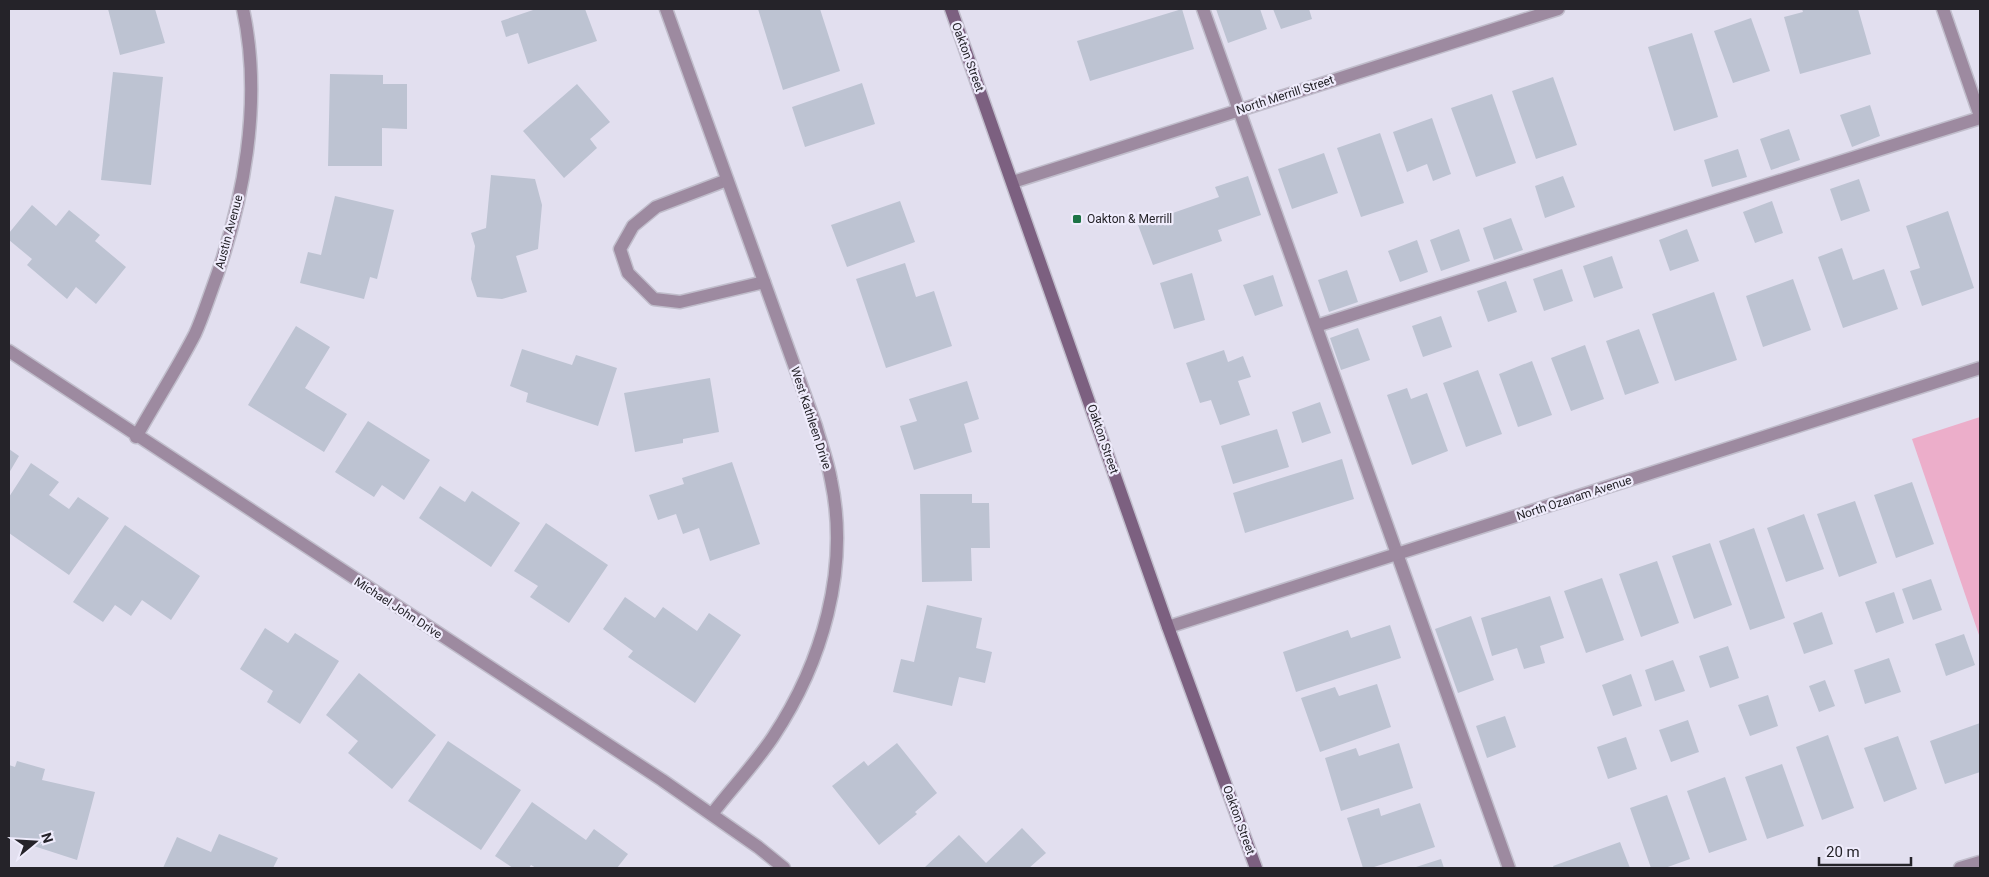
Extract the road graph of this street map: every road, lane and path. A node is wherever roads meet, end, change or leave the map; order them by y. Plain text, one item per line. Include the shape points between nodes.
1 (243, 9) edge
2 (666, 9) edge
3 (951, 9) edge
4 (1202, 9) edge
5 (1558, 9) edge
6 (1943, 9) edge
7 (1238, 110) junction
8 (1980, 117) edge
9 (728, 180) junction
10 (1013, 182) junction
11 (764, 282) junction
12 (1316, 326) junction
13 (9, 351) edge
14 (1980, 368) edge
15 (136, 437) junction
16 (1397, 554) junction
17 (1168, 627) junction
18 (712, 814) junction
19 (1980, 862) edge
20 (784, 868) edge
21 (1256, 868) edge
22 (1509, 868) edge
23 (1960, 868) edge

1 - 15 street, Austin Avenue via 248,33 252,108 240,199 221,265 195,334
2 - 9 street, West Kathleen Drive
3 - 10 main road, Oakton Street
4 - 7 street
5 - 7 street, North Merrill Street
6 - 8 street
7 - 10 street, North Merrill Street
7 - 12 street
8 - 12 street
9 - 11 street, West Kathleen Drive
9 - 11 street via 656,207 633,226 620,249 628,273 654,299 680,302
10 - 17 main road, Oakton Street
11 - 18 street, West Kathleen Drive via 816,426 832,481 838,534 834,587 818,648 798,694 773,737
12 - 16 street
13 - 15 street, Michael John Drive
14 - 16 street, North Ozanam Avenue
15 - 18 street, Michael John Drive
16 - 17 street, North Ozanam Avenue
16 - 22 street
17 - 21 main road, Oakton Street
18 - 20 street, Michael John Drive
19 - 23 street

